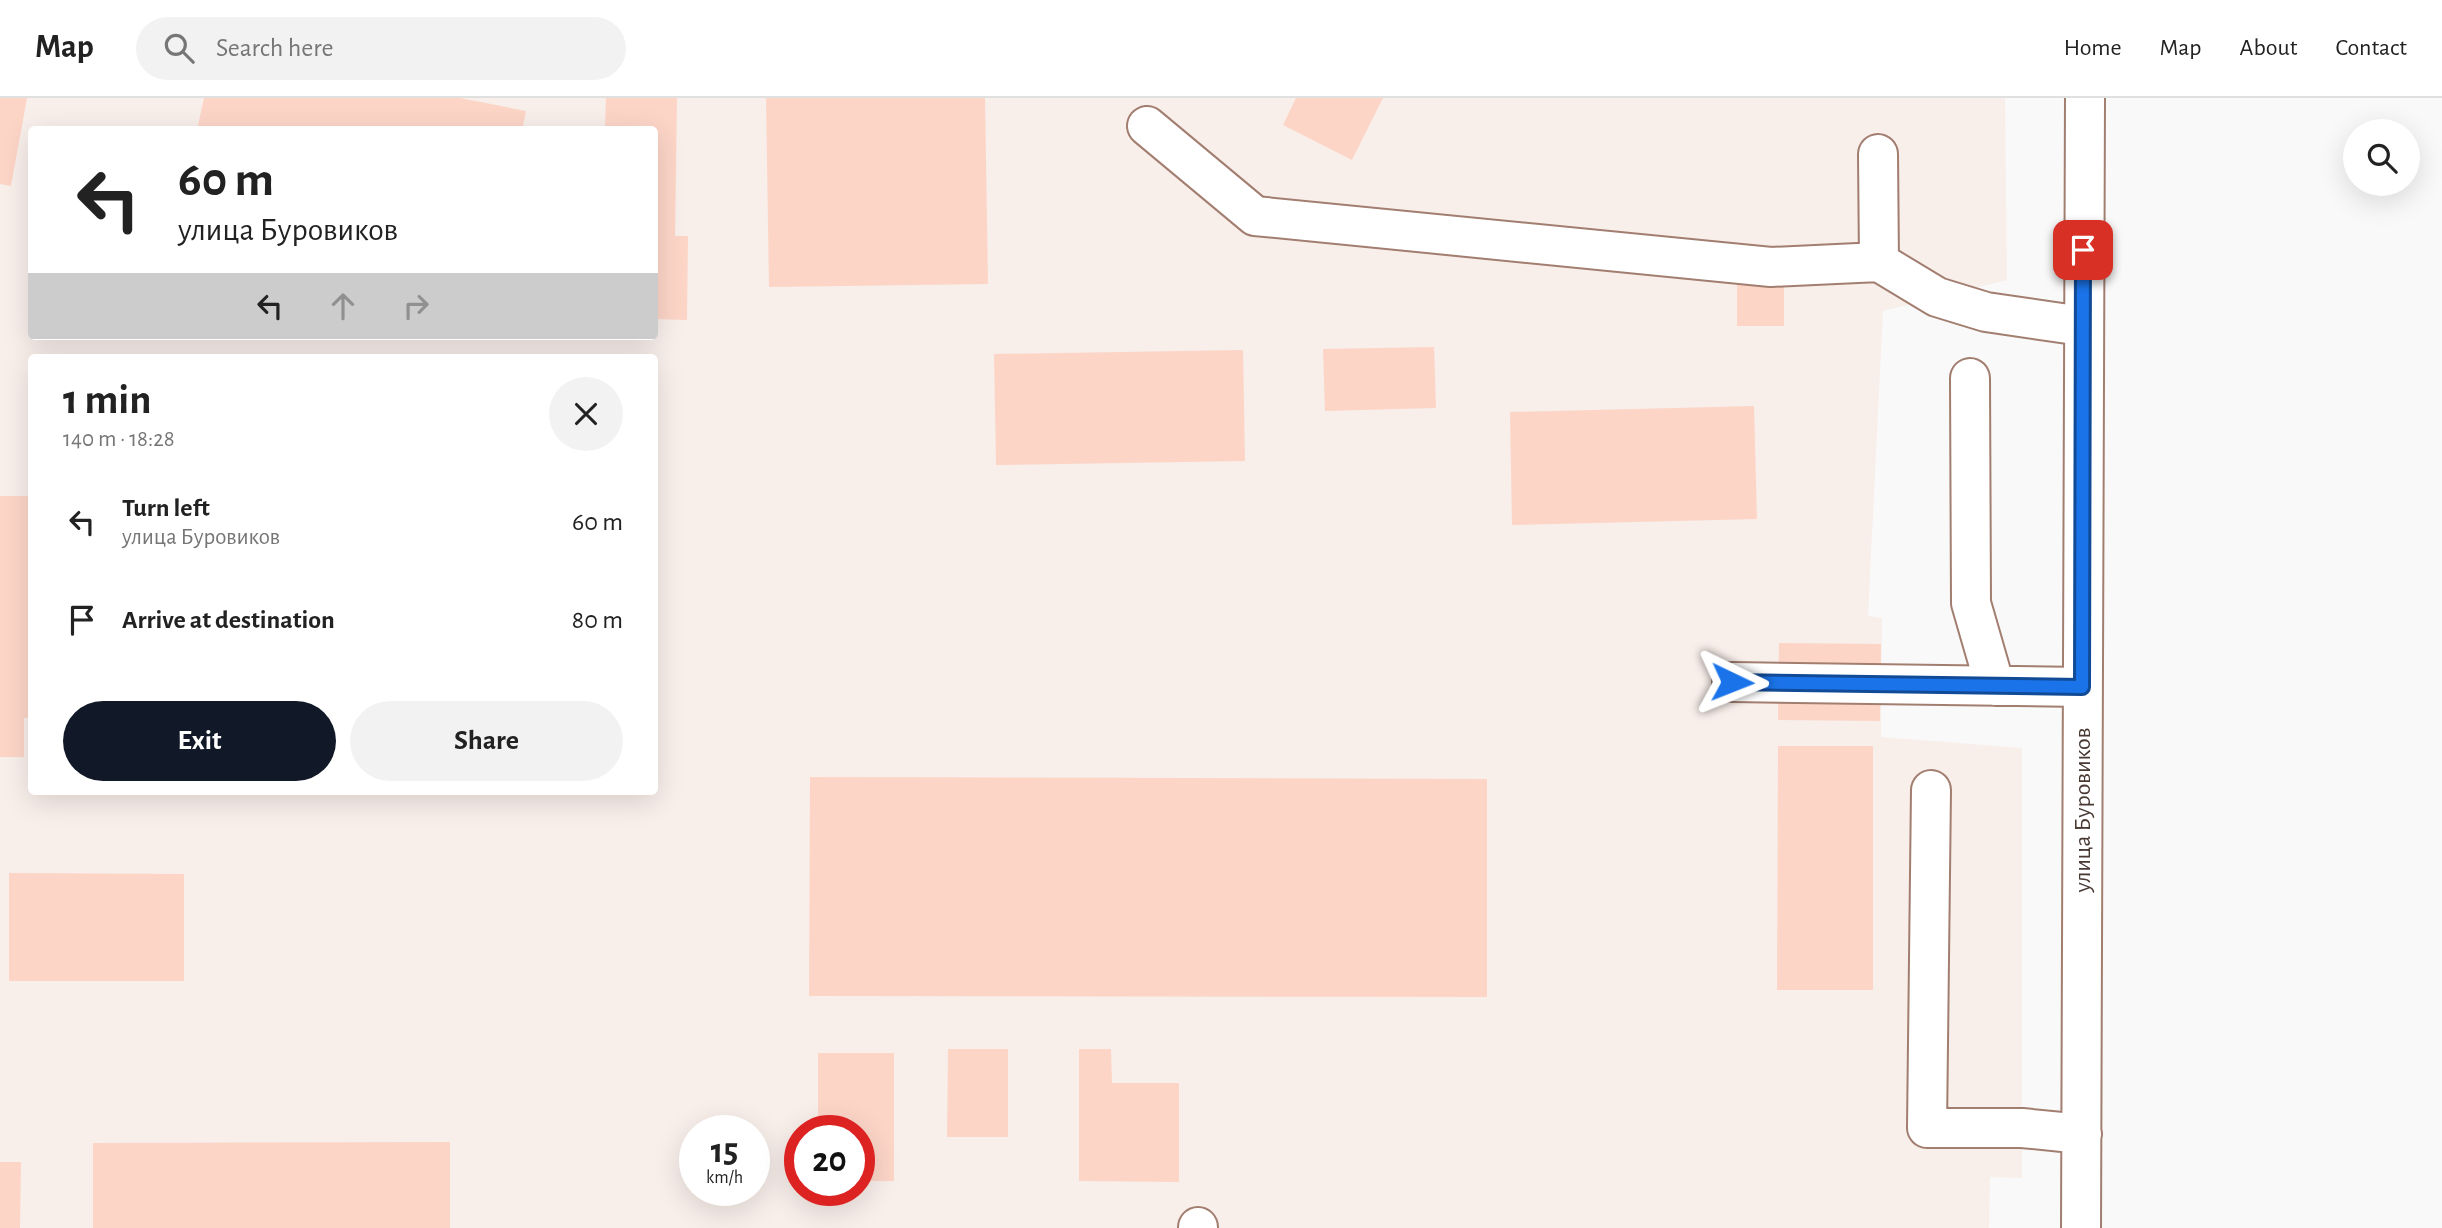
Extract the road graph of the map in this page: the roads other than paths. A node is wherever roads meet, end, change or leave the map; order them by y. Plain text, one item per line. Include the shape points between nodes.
1 (2085, 98) edge
2 (1147, 126) dead end
3 (1878, 154) dead end
4 (1879, 262) junction
5 (2082, 326) junction
6 (1970, 379) dead end
7 (1732, 682) dead end
8 (1995, 687) junction
9 (2082, 687) junction
10 (1931, 790) dead end
11 (2082, 1134) junction
12 (2081, 1228) edge

1 - 5 street, улица Буровиков
2 - 4 street via 1255,216 1771,267
3 - 4 street
4 - 5 street via 1937,298 1986,312
5 - 9 street, улица Буровиков
6 - 8 street via 1971,603
7 - 8 street
8 - 9 street
9 - 11 street, улица Буровиков
10 - 11 street via 1927,1128 2022,1128
11 - 12 street, улица Буровиков

